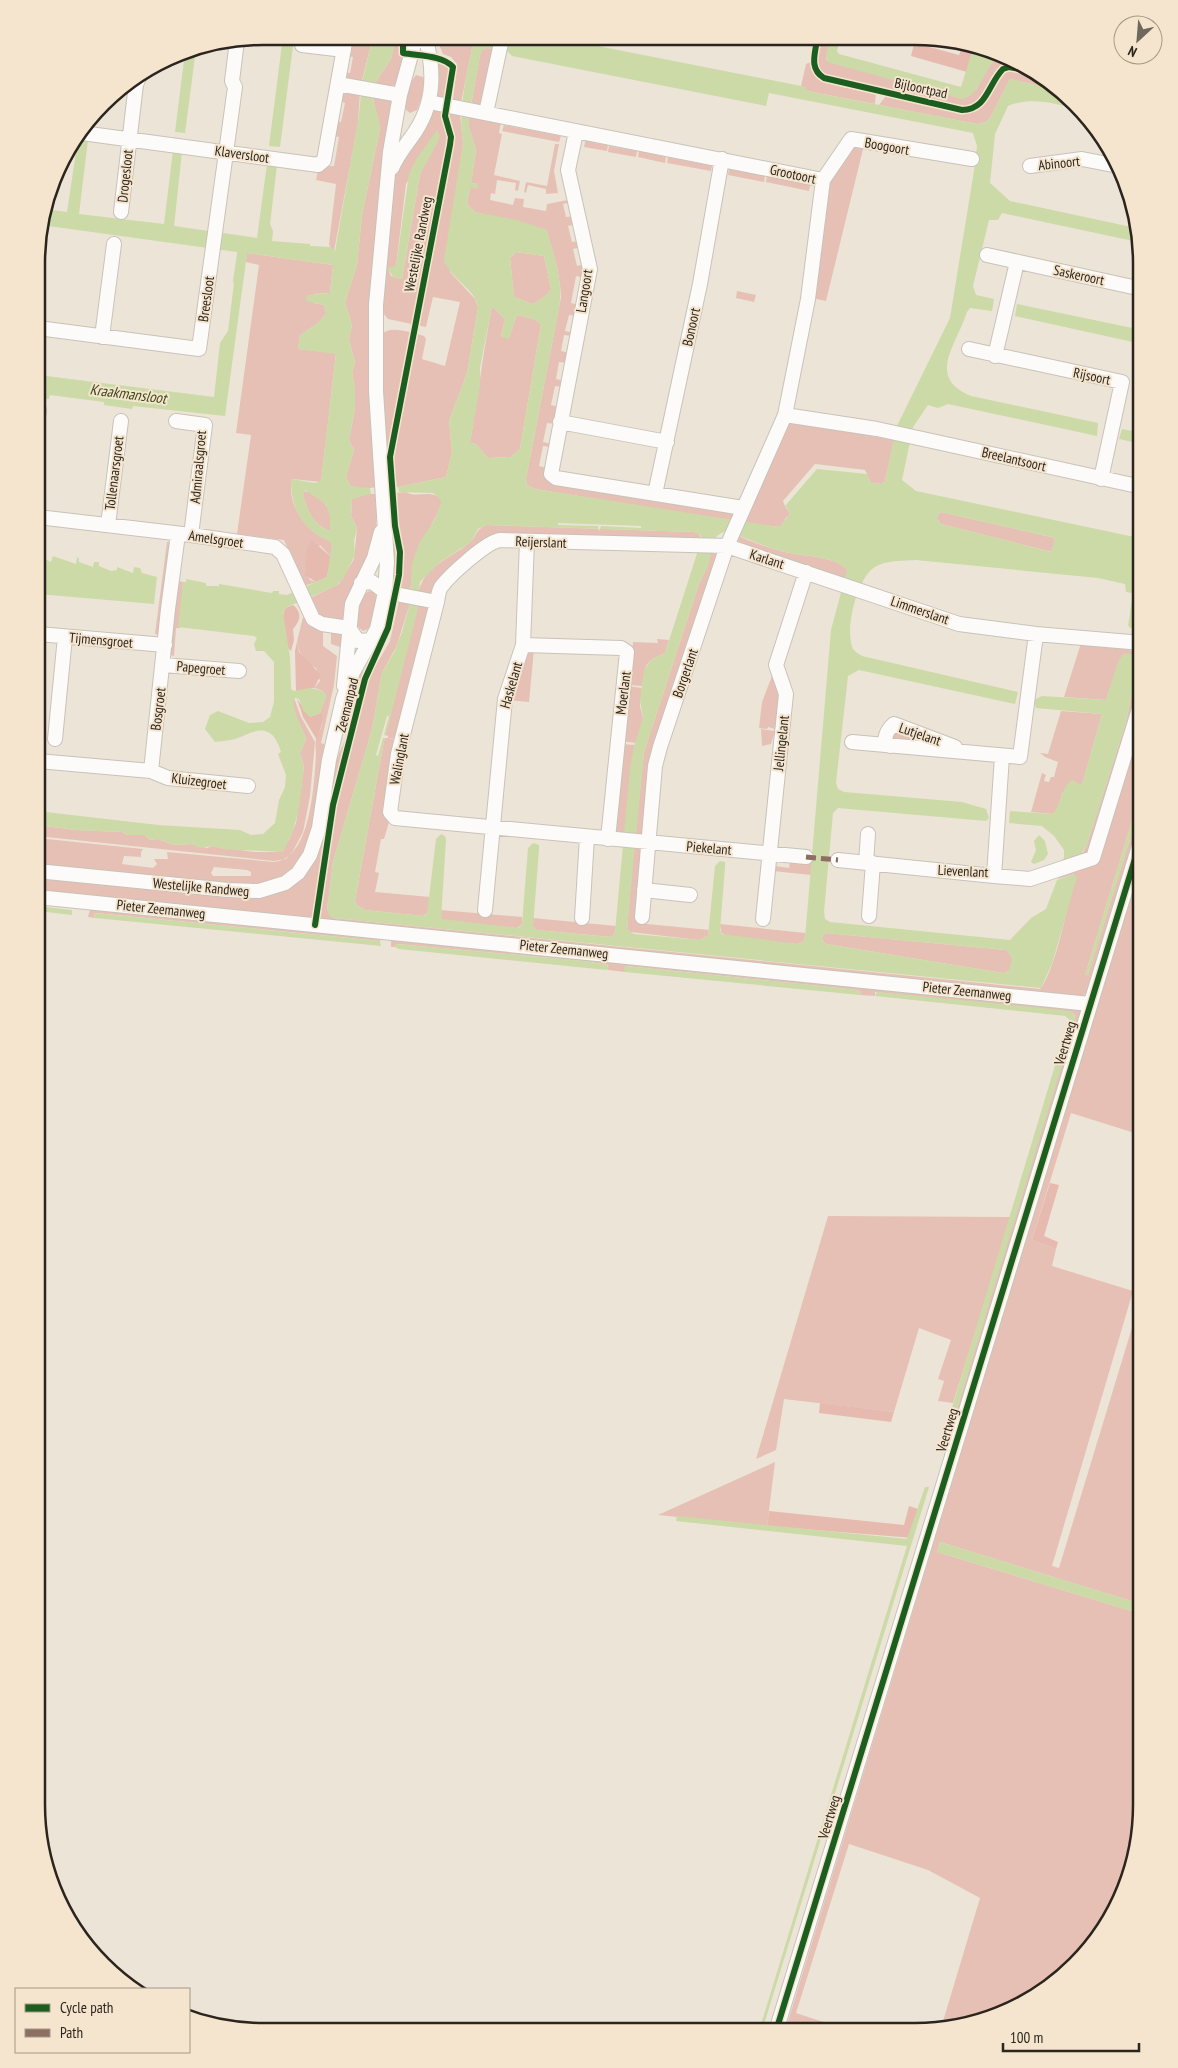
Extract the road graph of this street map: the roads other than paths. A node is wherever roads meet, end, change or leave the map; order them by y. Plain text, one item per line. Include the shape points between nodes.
1 (345, 45) edge
2 (413, 45) edge
3 (428, 45) edge
4 (501, 45) edge
5 (236, 47) edge
6 (404, 74) junction
7 (431, 76) junction
8 (338, 84) junction
9 (136, 86) edge
10 (399, 101) junction
11 (429, 102) junction
12 (482, 112) junction
13 (420, 124) junction
14 (576, 132) junction
15 (88, 134) edge
16 (129, 139) junction
17 (227, 152) junction
18 (972, 159) dead end
19 (722, 160) junction
20 (1110, 164) edge
21 (1030, 166) dead end
22 (388, 178) junction
23 (823, 180) junction
24 (121, 212) dead end
25 (114, 244) dead end
26 (987, 255) dead end
27 (1017, 262) junction
28 (1133, 287) edge
29 (45, 329) edge
30 (102, 337) junction
31 (969, 349) dead end
32 (995, 356) junction
33 (786, 415) junction
34 (121, 421) dead end
35 (176, 422) dead end
36 (560, 422) junction
37 (667, 442) junction
38 (1101, 479) junction
39 (1133, 485) edge
40 (655, 494) junction
41 (742, 513) junction
42 (45, 518) edge
43 (383, 520) junction
44 (108, 525) junction
45 (185, 534) junction
46 (526, 541) junction
47 (725, 544) junction
48 (806, 572) junction
49 (361, 583) junction
50 (385, 592) junction
51 (432, 601) junction
52 (349, 628) junction
53 (1036, 634) junction
54 (45, 635) edge
55 (65, 637) junction
56 (373, 640) junction
57 (1133, 642) edge
58 (165, 645) junction
59 (523, 645) junction
60 (163, 665) junction
61 (239, 671) dead end
62 (343, 699) junction
63 (1133, 727) edge
64 (55, 740) dead end
65 (852, 742) dead end
66 (890, 746) junction
67 (969, 753) junction
68 (1002, 756) junction
69 (45, 762) edge
70 (151, 771) junction
71 (248, 786) dead end
72 (493, 829) junction
73 (868, 834) dead end
74 (587, 837) junction
75 (612, 840) junction
76 (646, 843) junction
77 (770, 854) junction
78 (806, 857) dead end
79 (838, 860) dead end
80 (870, 863) junction
81 (1133, 865) edge
82 (45, 872) edge
83 (994, 876) junction
84 (644, 890) junction
85 (690, 895) dead end
86 (45, 898) edge
87 (485, 910) dead end
88 (869, 916) dead end
89 (642, 917) dead end
90 (582, 918) dead end
91 (763, 918) dead end
92 (1090, 1004) junction
93 (778, 2023) edge

1 - 8 street, Klaversloot
2 - 6 street, Westelijke Randweg
3 - 7 street, Westelijke Randweg via 432,58
4 - 12 street
5 - 17 street, Breesloot
6 - 7 street via 419,65
6 - 10 street, Westelijke Randweg
7 - 11 street, Westelijke Randweg
8 - 10 street via 378,91
8 - 17 street, Klaversloot via 322,163
9 - 16 street, Drogesloot
10 - 13 street via 404,121
10 - 22 street, Westelijke Randweg
11 - 12 street, Grootoort
11 - 13 street, Westelijke Randweg
12 - 14 street, Grootoort
13 - 22 street, Westelijke Randweg via 400,151
14 - 19 street, Grootoort
14 - 36 street, Langoort via 568,170 590,269
15 - 16 street, Klaversloot
16 - 17 street, Klaversloot
16 - 24 street, Drogesloot
17 - 30 street, Breesloot via 199,349
18 - 23 street, Boogoort via 851,139
19 - 23 street, Grootoort
19 - 37 street, Bonoort
20 - 21 street, Abinoort via 1082,159
22 - 43 street, Westelijke Randweg via 375,320
23 - 33 street, Grootoort via 808,299
25 - 30 street
26 - 27 street, Saskeroort
27 - 28 street, Saskeroort
27 - 32 street
29 - 30 street, Breesloot
31 - 32 street, Rijsoort
32 - 38 street, Rijsoort via 1122,382
33 - 38 street, Breelantsoort via 920,438
33 - 41 street, Grootoort
34 - 44 street, Tollenaarsgroet
35 - 45 street, Admiraalsgroet via 205,425
36 - 37 street
36 - 40 street, Langoort via 551,470 553,477
37 - 40 street, Bonoort
38 - 39 street, Breelantsoort
40 - 41 street, Langoort
41 - 47 street, Borgerlant
42 - 44 street, Amelsgroet
43 - 49 street, Westelijke Randweg via 376,553
43 - 50 street, Westelijke Randweg via 387,562
44 - 45 street, Amelsgroet
45 - 52 street, Amelsgroet via 275,548 283,554 316,621
45 - 58 street, Bosgroet
46 - 47 street, Reijerslant
46 - 51 street, Reijerslant via 500,540 488,545 445,583
46 - 59 street, Haskelant
47 - 48 street, Karlant
47 - 76 street, Borgerlant via 660,747
48 - 53 street, Limmerslant via 959,624
48 - 77 street, Jellingelant via 776,665 786,694
49 - 50 street via 372,582
49 - 52 street, Westelijke Randweg via 352,604
50 - 51 street
50 - 56 street, Westelijke Randweg
51 - 72 street, Walinglant via 398,754 390,812 399,820
52 - 56 street via 358,640
52 - 62 street, Westelijke Randweg
53 - 57 street, Limmerslant
53 - 68 street, Lutjelant via 1020,757
54 - 55 street, Tijmensgroet
55 - 58 street, Tijmensgroet
55 - 64 street
56 - 62 street, Westelijke Randweg via 353,672
58 - 60 street, Bosgroet
59 - 72 street, Haskelant via 505,699
59 - 75 street, Moerlant via 621,648 627,652
60 - 61 street, Papegroet
60 - 70 street, Bosgroet
62 - 82 street, Westelijke Randweg via 313,848 304,866 285,883 264,891 246,891
63 - 83 street via 1093,858 1030,879
65 - 66 street, Lutjelant
66 - 67 street, Lutjelant
66 - 67 street, Lutjelant via 886,734 894,724
67 - 68 street, Lutjelant
68 - 83 street, Lievenlant
69 - 70 street
70 - 71 street, Kluizegroet via 168,778
72 - 74 street, Walinglant
72 - 87 street
73 - 80 street
74 - 75 street, Walinglant
74 - 90 street
75 - 76 street, Walinglant
76 - 77 street, Piekelant
76 - 84 street
77 - 78 street
77 - 91 street, Jellingelant
79 - 80 street, Lievenlant
80 - 83 street, Lievenlant
80 - 88 street
81 - 92 street, Veertweg
84 - 85 street
84 - 89 street
86 - 92 street, Pieter Zeemanweg
92 - 93 street, Veertweg

